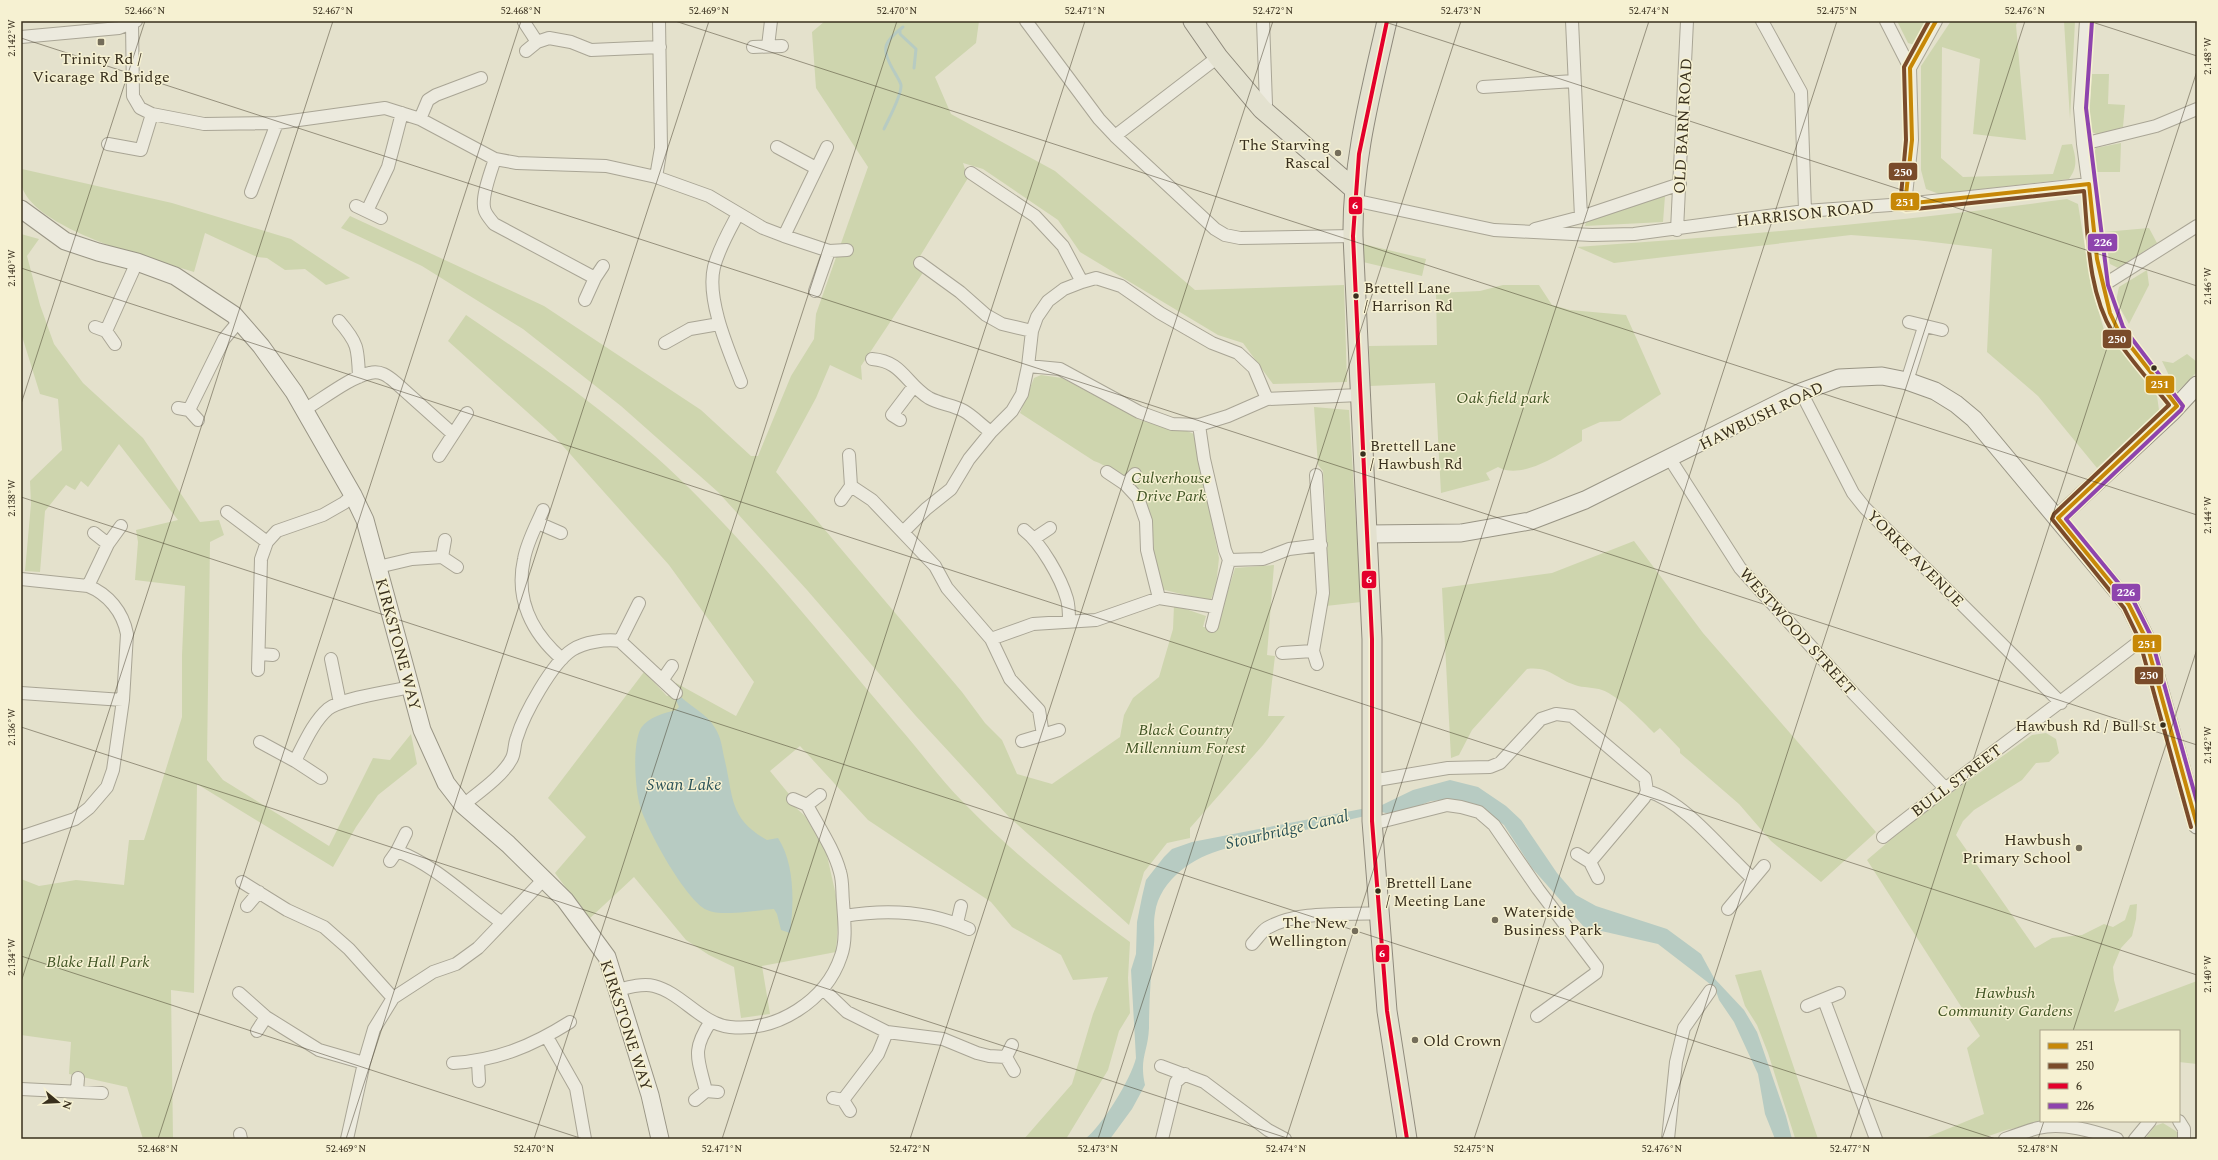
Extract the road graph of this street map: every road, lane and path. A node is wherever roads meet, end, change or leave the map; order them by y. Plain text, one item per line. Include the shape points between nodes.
1 (659, 21) edge
2 (771, 21) edge
3 (1026, 21) edge
4 (1192, 21) edge
5 (1263, 21) edge
6 (1387, 21) edge
7 (1572, 21) edge
8 (1687, 21) edge
9 (1762, 21) edge
10 (1886, 21) edge
11 (1936, 21) edge
12 (2086, 21) edge
13 (134, 22) edge
14 (524, 22) edge
15 (21, 37) edge
16 (537, 42) junction
17 (768, 46) junction
18 (782, 46) dead end
19 (660, 47) junction
20 (753, 47) dead end
21 (526, 51) dead end
22 (1218, 57) junction
23 (1910, 68) junction
24 (481, 78) dead end
25 (1574, 81) junction
26 (1483, 87) dead end
27 (2197, 109) edge
28 (1262, 110) junction
29 (402, 113) junction
30 (152, 114) junction
31 (420, 119) junction
32 (277, 123) junction
33 (1115, 136) junction
34 (108, 144) dead end
35 (2083, 144) junction
36 (777, 147) dead end
37 (827, 147) dead end
38 (495, 159) junction
39 (816, 168) junction
40 (971, 173) dead end
41 (656, 177) junction
42 (1680, 184) junction
43 (2088, 184) junction
44 (251, 192) dead end
45 (1353, 194) junction
46 (1905, 204) junction
47 (21, 210) edge
48 (1805, 211) junction
49 (738, 214) junction
50 (1580, 217) junction
51 (381, 218) dead end
52 (21, 225) edge
53 (2197, 226) edge
54 (1677, 230) junction
55 (51, 232) junction
56 (1522, 232) junction
57 (784, 236) junction
58 (1353, 236) junction
59 (847, 250) dead end
60 (829, 251) junction
61 (137, 262) junction
62 (920, 263) dead end
63 (603, 266) dead end
64 (595, 278) junction
65 (1082, 282) junction
66 (2102, 286) junction
67 (815, 291) dead end
68 (585, 300) dead end
69 (239, 321) junction
70 (339, 321) dead end
71 (1909, 322) dead end
72 (718, 324) junction
73 (1924, 327) junction
74 (1942, 330) dead end
75 (1032, 331) junction
76 (665, 343) dead end
77 (115, 344) dead end
78 (872, 359) dead end
79 (1028, 366) junction
80 (359, 377) junction
81 (1906, 381) junction
82 (741, 382) dead end
83 (2197, 385) edge
84 (914, 386) junction
85 (1801, 392) junction
86 (1360, 395) junction
87 (1267, 399) junction
88 (2177, 406) junction
89 (304, 410) junction
90 (467, 413) dead end
91 (198, 420) dead end
92 (900, 420) dead end
93 (1199, 426) junction
94 (991, 432) junction
95 (453, 434) junction
96 (849, 455) dead end
97 (439, 456) dead end
98 (1670, 459) junction
99 (1107, 472) dead end
100 (1135, 474) dead end
101 (1316, 475) dead end
102 (1125, 484) junction
103 (851, 486) junction
104 (353, 495) junction
105 (841, 500) dead end
106 (543, 510) dead end
107 (227, 512) dead end
108 (2058, 518) junction
109 (538, 523) junction
110 (121, 526) dead end
111 (1050, 528) dead end
112 (1024, 530) dead end
113 (903, 532) junction
114 (94, 533) dead end
115 (561, 533) dead end
116 (1367, 534) junction
117 (1035, 538) junction
118 (445, 540) dead end
119 (267, 542) junction
120 (108, 544) junction
121 (1321, 545) junction
122 (442, 556) junction
123 (1229, 560) junction
124 (378, 567) junction
125 (457, 567) dead end
126 (21, 579) edge
127 (88, 586) junction
128 (1158, 598) junction
129 (639, 603) dead end
130 (1216, 607) junction
131 (1069, 621) junction
132 (1212, 626) dead end
133 (2145, 637) junction
134 (991, 639) junction
135 (620, 641) junction
136 (1313, 651) junction
137 (1282, 653) dead end
138 (260, 654) junction
139 (274, 655) dead end
140 (331, 659) dead end
141 (562, 659) junction
142 (1318, 664) dead end
143 (672, 666) dead end
144 (258, 670) dead end
145 (662, 679) junction
146 (411, 687) junction
147 (21, 693) edge
148 (676, 693) dead end
149 (123, 700) junction
150 (340, 703) junction
151 (2061, 703) junction
152 (1059, 730) dead end
153 (1043, 735) junction
154 (1022, 741) dead end
155 (260, 742) dead end
156 (295, 761) junction
157 (321, 778) dead end
158 (1371, 781) junction
159 (1944, 788) junction
160 (1647, 791) junction
161 (820, 795) dead end
162 (793, 799) dead end
163 (463, 805) junction
164 (807, 805) junction
165 (1372, 823) junction
166 (2197, 825) edge
167 (406, 833) dead end
168 (21, 837) edge
169 (1883, 837) dead end
170 (1578, 854) dead end
171 (1590, 862) junction
172 (1764, 866) dead end
173 (1598, 878) dead end
174 (544, 879) junction
175 (1753, 879) junction
176 (242, 882) dead end
177 (259, 892) junction
178 (247, 906) dead end
179 (961, 906) dead end
180 (1728, 909) dead end
181 (1380, 913) junction
182 (844, 916) junction
183 (501, 922) junction
184 (956, 923) junction
185 (969, 929) dead end
186 (1252, 944) dead end
187 (823, 989) junction
188 (618, 990) junction
189 (1710, 991) dead end
190 (239, 993) dead end
191 (1839, 993) dead end
192 (393, 998) junction
193 (1824, 1000) junction
194 (1807, 1006) dead end
195 (1537, 1016) dead end
196 (266, 1017) junction
197 (711, 1021) junction
198 (570, 1022) dead end
199 (257, 1031) dead end
200 (887, 1032) junction
201 (547, 1037) junction
202 (1012, 1045) dead end
203 (1006, 1057) junction
204 (478, 1062) junction
205 (364, 1063) junction
206 (453, 1063) dead end
207 (1161, 1066) dead end
208 (1014, 1071) dead end
209 (1185, 1074) junction
210 (78, 1078) dead end
211 (479, 1081) dead end
212 (21, 1089) edge
213 (76, 1091) junction
214 (706, 1091) junction
215 (718, 1092) dead end
216 (102, 1093) dead end
217 (696, 1100) dead end
218 (850, 1111) dead end
219 (2149, 1122) edge
220 (2180, 1122) edge
221 (347, 1139) edge
222 (585, 1139) edge
223 (660, 1139) edge
224 (1162, 1139) edge
225 (1285, 1139) edge
226 (1407, 1139) edge
227 (1668, 1139) edge
228 (1876, 1139) edge
229 (2005, 1139) edge
230 (2117, 1139) edge
231 (2135, 1139) edge
232 (2184, 1139) edge

1 - 19 street
2 - 17 street
3 - 33 street via 1099,119
4 - 22 main road
5 - 28 street via 1266,104
6 - 45 main road via 1358,156
7 - 25 street
8 - 42 street, OLD BARN ROAD
9 - 48 street via 1802,92
10 - 23 street
11 - 23 street
12 - 35 street via 2080,108
13 - 15 street via 119,28
13 - 30 street via 133,96 140,108
14 - 16 street
16 - 19 street via 558,38 591,50
16 - 21 street
17 - 18 street
17 - 20 street
19 - 41 street via 661,148
22 - 28 main road
22 - 33 street
23 - 46 street via 1912,140
24 - 31 street via 428,100
25 - 26 street
25 - 50 street
27 - 35 street via 2156,126
28 - 45 main road
29 - 31 street
29 - 32 street via 385,108
29 - 51 street via 388,167 362,208
30 - 32 street via 204,124
30 - 34 street via 141,150
31 - 38 street
32 - 44 street
33 - 58 street via 1224,235 1240,238
35 - 43 street
36 - 39 street
37 - 39 street
38 - 41 street via 517,163 606,166
38 - 64 street via 484,205 494,224
39 - 57 street
40 - 65 street via 1035,216 1063,246
41 - 49 street via 710,196
42 - 50 street, HARRISON ROAD
42 - 54 street, OLD BARN ROAD
43 - 46 street, HARRISON ROAD
43 - 66 street
45 - 56 street, HARRISON ROAD via 1494,230
45 - 58 main road
46 - 48 street, HARRISON ROAD
47 - 55 street, KIRKSTONE WAY
48 - 54 street, HARRISON ROAD via 1757,216
49 - 57 street
49 - 72 street via 720,248 714,268 713,286
50 - 56 street, HARRISON ROAD
52 - 55 street, KIRKSTONE WAY
53 - 66 street
54 - 56 street, HARRISON ROAD via 1606,235
55 - 61 street, KIRKSTONE WAY via 78,246
57 - 60 street
58 - 86 main road
59 - 60 street
60 - 67 street
61 - 69 street, KIRKSTONE WAY via 175,276 234,315
61 - 77 street via 100,329
62 - 75 street via 986,315 1002,324
63 - 64 street
64 - 68 street
65 - 75 street via 1064,289 1048,301
65 - 87 street via 1096,278 1121,286 1160,313 1212,343 1238,353 1254,368
66 - 88 street via 2118,330
69 - 89 street, KIRKSTONE WAY via 294,392
69 - 91 street via 224,339 184,409
70 - 80 street via 352,335 358,349
71 - 73 street
72 - 76 street via 690,329
72 - 82 street
73 - 74 street
73 - 81 street
75 - 79 street
78 - 84 street via 885,360 901,370
79 - 93 street via 1060,369 1139,412 1172,424
79 - 94 street via 1022,394 1012,412
80 - 89 street
80 - 95 street via 370,372 386,374
81 - 85 street, HAWBUSH ROAD via 1882,376 1839,378
81 - 108 street, HAWBUSH ROAD via 1935,391 1974,419
83 - 88 street
84 - 92 street via 892,415
84 - 94 street via 930,398 965,412
85 - 98 street, HAWBUSH ROAD
85 - 151 street, YORKE AVENUE via 1853,492 1865,508
86 - 87 street
86 - 116 main road
87 - 93 street
88 - 108 street
89 - 104 street, KIRKSTONE WAY
90 - 95 street
93 - 123 street via 1204,459
94 - 113 street via 969,459 951,489
95 - 97 street
96 - 103 street
98 - 116 street, HAWBUSH ROAD via 1585,500 1530,521 1461,533
98 - 159 street, WESTWOOD STREET via 1740,568
99 - 102 street
100 - 102 street
101 - 121 street
102 - 128 street via 1138,498 1146,521 1147,550
103 - 105 street
103 - 113 street via 872,500
104 - 119 street via 323,515 277,532
104 - 124 street, KIRKSTONE WAY via 365,520
106 - 109 street
107 - 119 street
108 - 133 street, HAWBUSH ROAD via 2129,605
109 - 115 street
109 - 141 street via 524,558 523,596 529,617 539,636
110 - 120 street
111 - 117 street
112 - 117 street
113 - 134 street via 935,566 947,588
114 - 120 street
116 - 158 main road via 1372,639
117 - 131 street via 1058,577 1067,599
118 - 122 street
119 - 138 street via 261,558
120 - 127 street
121 - 123 street via 1289,549 1263,559
121 - 136 street via 1323,593
122 - 124 street via 412,558
122 - 125 street
123 - 130 street
124 - 146 street, KIRKSTONE WAY
126 - 127 street
127 - 149 street via 109,599 125,625 127,634
128 - 130 street
128 - 131 street via 1096,620
129 - 135 street
130 - 132 street
131 - 134 street via 1033,624
133 - 151 street, BULL STREET
133 - 166 street, HAWBUSH ROAD
134 - 153 street via 1010,679 1039,710
135 - 141 street via 611,639 586,644 573,649
135 - 145 street
136 - 137 street
136 - 142 street
138 - 139 street
138 - 144 street
140 - 150 street
141 - 163 street via 535,698 517,736 512,758 498,775
143 - 145 street
145 - 148 street
146 - 150 street
146 - 163 street, KIRKSTONE WAY via 422,730 435,760 446,783
147 - 149 street
149 - 168 street via 113,770 107,787 75,819
150 - 156 street via 320,718
151 - 159 street, BULL STREET
152 - 153 street
153 - 154 street
155 - 156 street
156 - 157 street
158 - 160 street via 1448,768 1490,767 1500,763 1541,719 1556,714 1572,716 1645,778
158 - 165 main road
159 - 169 street, BULL STREET
160 - 171 street via 1644,798
160 - 175 street via 1672,803 1721,846
161 - 164 street
162 - 164 street
163 - 174 street, KIRKSTONE WAY
164 - 182 street via 841,873
165 - 181 main road
165 - 195 street via 1447,805 1479,812 1494,825 1597,967 1596,973
167 - 183 street via 394,856 440,874 472,902
170 - 171 street
171 - 173 street
172 - 175 street
174 - 183 street
174 - 188 street, KIRKSTONE WAY via 565,900 607,957
175 - 180 street
176 - 177 street
177 - 178 street
177 - 192 street via 287,910 324,927 350,949
179 - 184 street
181 - 186 street via 1311,915 1285,919 1266,929
181 - 226 main road via 1387,1011
182 - 184 street via 888,911
182 - 187 street via 842,955
183 - 192 street via 478,948 456,964 433,972
184 - 185 street
187 - 197 street via 799,1010 779,1020 751,1028 729,1027
187 - 200 street via 847,1012
188 - 197 street via 654,986 688,1004
188 - 223 street, KIRKSTONE WAY via 650,1095
189 - 227 street via 1684,1028 1676,1062
190 - 196 street
191 - 193 street
192 - 205 street via 374,1029
193 - 194 street
193 - 228 street
196 - 199 street
196 - 205 street via 319,1050
197 - 214 street via 701,1035 697,1048
198 - 201 street
200 - 203 street via 943,1039 977,1053
200 - 218 street via 878,1054 838,1099
201 - 204 street via 498,1058
201 - 222 street via 576,1088
202 - 203 street
203 - 208 street
204 - 206 street
204 - 211 street
205 - 221 street
207 - 209 street
209 - 224 street via 1176,1082
209 - 225 street via 1204,1082 1268,1130
210 - 213 street
212 - 213 street
213 - 216 street
214 - 215 street
214 - 217 street
219 - 231 street
220 - 232 street via 2184,1130
229 - 230 street via 2039,1128 2069,1127

